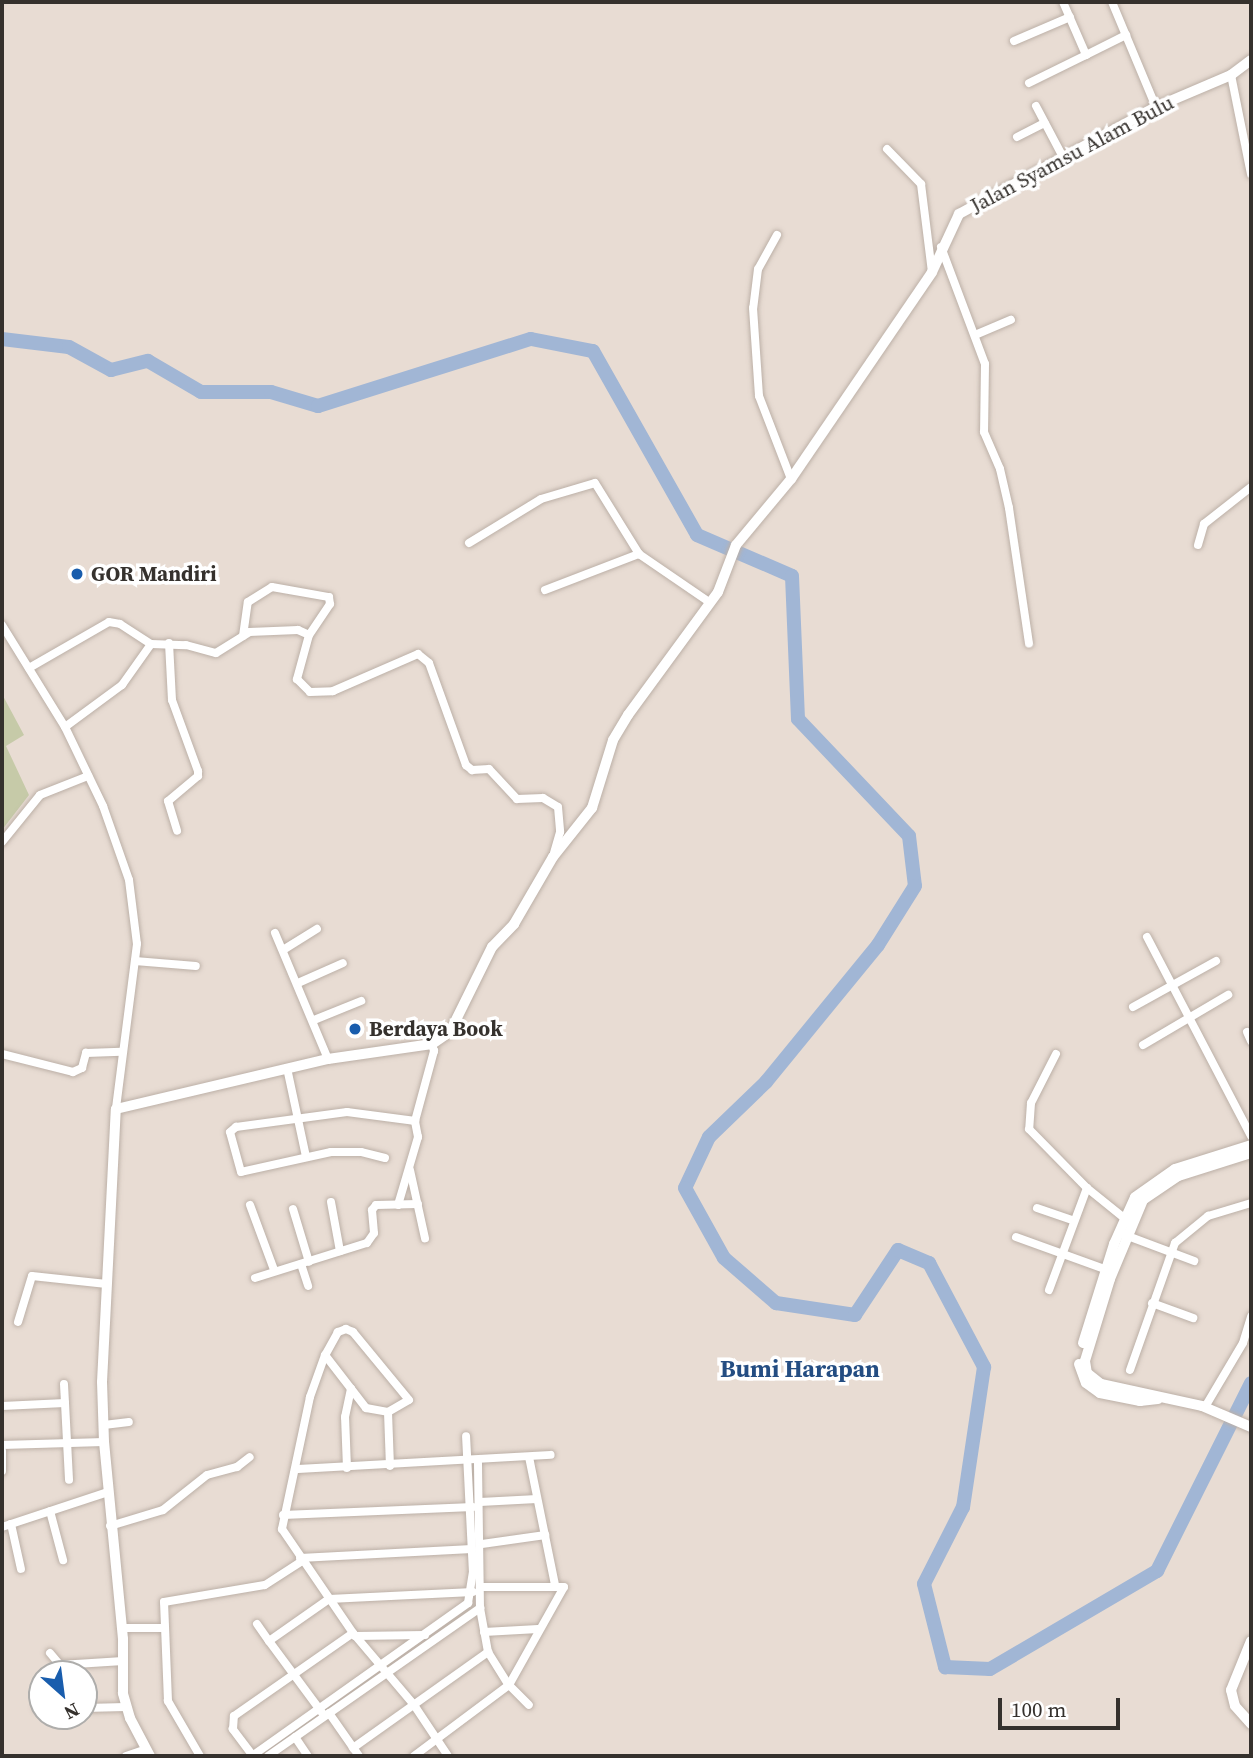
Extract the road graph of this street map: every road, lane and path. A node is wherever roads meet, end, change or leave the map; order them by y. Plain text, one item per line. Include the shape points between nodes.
1 (1063, 2) edge
2 (1112, 2) edge
3 (1070, 17) junction
4 (1126, 35) junction
5 (1014, 41) dead end
6 (1086, 55) junction
7 (1251, 60) edge
8 (1231, 75) junction
9 (1029, 83) dead end
10 (1036, 106) dead end
11 (1156, 107) junction
12 (1045, 123) junction
13 (1017, 137) dead end
14 (887, 149) dead end
15 (1063, 157) junction
16 (1251, 174) edge
17 (777, 235) dead end
18 (941, 247) junction
19 (932, 272) junction
20 (1011, 320) dead end
21 (975, 335) junction
22 (791, 479) junction
23 (1251, 487) edge
24 (469, 543) dead end
25 (1198, 545) dead end
26 (639, 554) junction
27 (545, 590) dead end
28 (709, 602) junction
29 (2, 625) edge
30 (309, 635) junction
31 (243, 636) junction
32 (169, 643) junction
33 (151, 644) junction
34 (1029, 644) dead end
35 (29, 668) junction
36 (65, 727) junction
37 (88, 776) junction
38 (177, 831) dead end
39 (2, 842) edge
40 (554, 857) junction
41 (317, 929) dead end
42 (275, 933) dead end
43 (1147, 937) dead end
44 (283, 950) junction
45 (135, 961) junction
46 (1216, 961) dead end
47 (343, 963) dead end
48 (196, 967) dead end
49 (298, 983) junction
50 (1174, 985) junction
51 (1228, 995) dead end
52 (361, 1001) dead end
53 (1133, 1007) dead end
54 (1189, 1018) junction
55 (314, 1020) junction
56 (432, 1044) junction
57 (1143, 1045) dead end
58 (121, 1052) junction
59 (2, 1054) edge
60 (1056, 1054) dead end
61 (328, 1059) junction
62 (288, 1068) junction
63 (116, 1109) junction
64 (298, 1119) junction
65 (415, 1121) junction
66 (1251, 1136) edge
67 (1251, 1144) edge
68 (1251, 1153) edge
69 (306, 1157) junction
70 (385, 1158) dead end
71 (410, 1170) junction
72 (1176, 1173) junction
73 (1087, 1188) junction
74 (331, 1202) dead end
75 (1251, 1203) edge
76 (418, 1204) junction
77 (250, 1205) dead end
78 (398, 1205) junction
79 (1037, 1208) dead end
80 (293, 1209) dead end
81 (1124, 1217) junction
82 (1072, 1220) junction
83 (1122, 1235) junction
84 (1016, 1237) dead end
85 (425, 1238) dead end
86 (340, 1251) junction
87 (1169, 1251) junction
88 (1059, 1254) junction
89 (1194, 1261) dead end
90 (305, 1263) junction
91 (274, 1270) junction
92 (1109, 1271) junction
93 (255, 1278) dead end
94 (107, 1284) junction
95 (308, 1286) dead end
96 (1049, 1290) dead end
97 (1152, 1303) junction
98 (1251, 1316) edge
99 (1193, 1318) dead end
100 (18, 1322) dead end
101 (1249, 1334) edge
102 (325, 1355) junction
103 (1130, 1370) dead end
104 (64, 1384) dead end
105 (351, 1389) junction
106 (65, 1403) junction
107 (2, 1406) edge
108 (1205, 1407) junction
109 (387, 1412) junction
110 (129, 1422) dead end
111 (104, 1425) junction
112 (1248, 1426) edge
113 (466, 1436) dead end
114 (104, 1442) junction
115 (69, 1443) junction
116 (2, 1445) edge
117 (2, 1451) edge
118 (551, 1455) dead end
119 (250, 1457) dead end
120 (529, 1457) junction
121 (478, 1461) junction
122 (468, 1462) junction
123 (390, 1466) junction
124 (347, 1468) junction
125 (298, 1469) junction
126 (2, 1471) edge
127 (69, 1480) dead end
128 (108, 1492) junction
129 (537, 1499) junction
130 (480, 1504) junction
131 (469, 1507) junction
132 (50, 1511) junction
133 (283, 1515) junction
134 (6, 1526) edge
135 (110, 1526) junction
136 (545, 1535) junction
137 (482, 1544) junction
138 (472, 1549) junction
139 (301, 1559) junction
140 (63, 1560) dead end
141 (21, 1569) dead end
142 (555, 1585) junction
143 (482, 1587) junction
144 (473, 1592) junction
145 (329, 1599) junction
146 (480, 1608) junction
147 (257, 1624) dead end
148 (122, 1628) junction
149 (164, 1628) junction
150 (538, 1629) junction
151 (484, 1632) junction
152 (354, 1635) junction
153 (425, 1636) junction
154 (269, 1641) junction
155 (1251, 1641) edge
156 (488, 1652) junction
157 (50, 1653) dead end
158 (56, 1660) edge
159 (123, 1661) junction
160 (98, 1663) edge
161 (384, 1668) junction
162 (293, 1676) junction
163 (509, 1685) junction
164 (529, 1705) dead end
165 (414, 1706) junction
166 (127, 1707) junction
167 (98, 1708) edge
168 (325, 1713) junction
169 (1251, 1724) edge
170 (295, 1737) junction
171 (436, 1740) junction
172 (353, 1748) junction
173 (148, 1753) edge
174 (126, 1756) edge
175 (200, 1756) edge
176 (253, 1756) edge
177 (268, 1756) edge
178 (308, 1756) edge
179 (359, 1756) edge
180 (414, 1756) edge
181 (448, 1756) edge

1 - 3 street
2 - 4 street
3 - 5 street
3 - 6 street
4 - 6 street
4 - 11 street
6 - 9 street
7 - 8 street, Jalan Syamsu Alam Bulu
8 - 11 street, Jalan Syamsu Alam Bulu
8 - 16 street
10 - 12 street
11 - 15 street, Jalan Syamsu Alam Bulu
12 - 13 street
12 - 15 street
14 - 19 street via 921,184
15 - 18 street, Jalan Syamsu Alam Bulu via 966,208
17 - 22 street via 758,269 753,308 759,396
18 - 19 street, Jalan Syamsu Alam Bulu
18 - 21 street
19 - 22 street, Jalan Syamsu Alam Bulu
20 - 21 street
21 - 34 street via 986,371 984,432 1000,469 1009,508
22 - 28 street, Jalan Syamsu Alam Bulu via 736,545 718,592
23 - 25 street via 1204,524
24 - 26 street via 541,499 595,483
26 - 27 street
26 - 28 street
28 - 40 street via 618,730 592,808
29 - 35 street
30 - 31 street via 298,630 261,630
30 - 31 street via 330,604 329,597 272,587 248,602
30 - 40 street via 297,679 310,692 333,691 388,663 418,654 423,657 466,765 472,770 489,769 517,799 542,798 558,807 560,832
31 - 32 street via 216,653
32 - 33 street
32 - 38 street via 173,700 198,771 198,776 168,801
33 - 35 street via 109,622
33 - 36 street via 122,685
35 - 36 street
36 - 37 street
37 - 39 street via 40,795
37 - 45 street via 119,844 129,880
40 - 56 street via 514,924 492,947 457,1023
41 - 44 street
42 - 44 street
43 - 50 street
44 - 49 street
45 - 48 street
45 - 58 street
46 - 50 street
47 - 49 street
49 - 55 street
50 - 53 street
50 - 54 street
51 - 54 street
52 - 55 street
54 - 57 street
54 - 66 street
55 - 61 street
56 - 61 street
56 - 65 street
58 - 59 street via 86,1053 82,1068 74,1072
58 - 63 street
60 - 73 street via 1038,1084 1027,1125
61 - 62 street
62 - 63 street
62 - 64 street
63 - 94 street
64 - 65 street via 347,1112
64 - 69 street
64 - 69 street via 232,1129 237,1169
65 - 71 street via 418,1137
67 - 72 street
68 - 72 street
69 - 70 street via 361,1152
71 - 76 street
71 - 78 street
72 - 81 street via 1144,1187
72 - 83 street via 1143,1200
73 - 81 street
73 - 82 street
74 - 86 street
75 - 87 street via 1198,1222
76 - 78 street
76 - 85 street
77 - 91 street
78 - 86 street via 373,1207 371,1238
79 - 82 street
80 - 90 street
81 - 83 street
82 - 88 street
83 - 87 street
83 - 92 street
84 - 88 street
86 - 90 street
87 - 89 street
87 - 97 street
88 - 92 street
88 - 96 street
90 - 91 street
90 - 95 street
91 - 93 street
92 - 108 street via 1082,1369 1101,1384
94 - 100 street via 32,1276
94 - 111 street
97 - 99 street
97 - 103 street
98 - 101 street
101 - 108 street
102 - 105 street
102 - 109 street via 338,1332 353,1332 409,1400
102 - 125 street via 310,1397
104 - 106 street
105 - 109 street via 366,1408
105 - 124 street via 345,1417
106 - 107 street
106 - 115 street
108 - 112 street
109 - 123 street
110 - 111 street
111 - 114 street
113 - 122 street
114 - 115 street
114 - 128 street
115 - 116 street
115 - 127 street
117 - 126 street
118 - 120 street
119 - 135 street via 207,1475 163,1510
120 - 121 street
120 - 129 street
121 - 122 street
121 - 130 street
122 - 123 street
122 - 131 street
123 - 124 street
124 - 125 street
125 - 133 street
128 - 132 street
128 - 135 street
129 - 130 street
129 - 136 street
130 - 131 street
130 - 137 street
131 - 133 street
131 - 138 street
132 - 134 street
132 - 140 street
133 - 139 street via 282,1529
134 - 141 street
135 - 148 street
136 - 137 street
136 - 142 street
137 - 143 street
138 - 139 street
138 - 144 street
139 - 145 street
139 - 149 street via 265,1585 167,1599
142 - 143 street
142 - 150 street via 564,1587
143 - 146 street
144 - 145 street
144 - 153 street via 462,1609
145 - 152 street
145 - 154 street
146 - 151 street
146 - 161 street
147 - 154 street
148 - 149 street
148 - 159 street
149 - 175 street via 168,1701
150 - 151 street
150 - 163 street
151 - 156 street
152 - 153 street
152 - 161 street
152 - 162 street
153 - 161 street
154 - 162 street
155 - 169 street via 1231,1690 1235,1706
156 - 163 street
156 - 165 street
157 - 158 street
159 - 160 street
159 - 166 street
161 - 165 street
161 - 168 street
162 - 168 street
162 - 176 street via 232,1720
163 - 164 street
163 - 171 street
165 - 171 street
165 - 172 street
166 - 167 street
166 - 173 street
168 - 170 street
168 - 172 street
168 - 176 street
170 - 177 street
170 - 178 street
171 - 180 street
171 - 181 street
172 - 179 street
173 - 174 street

